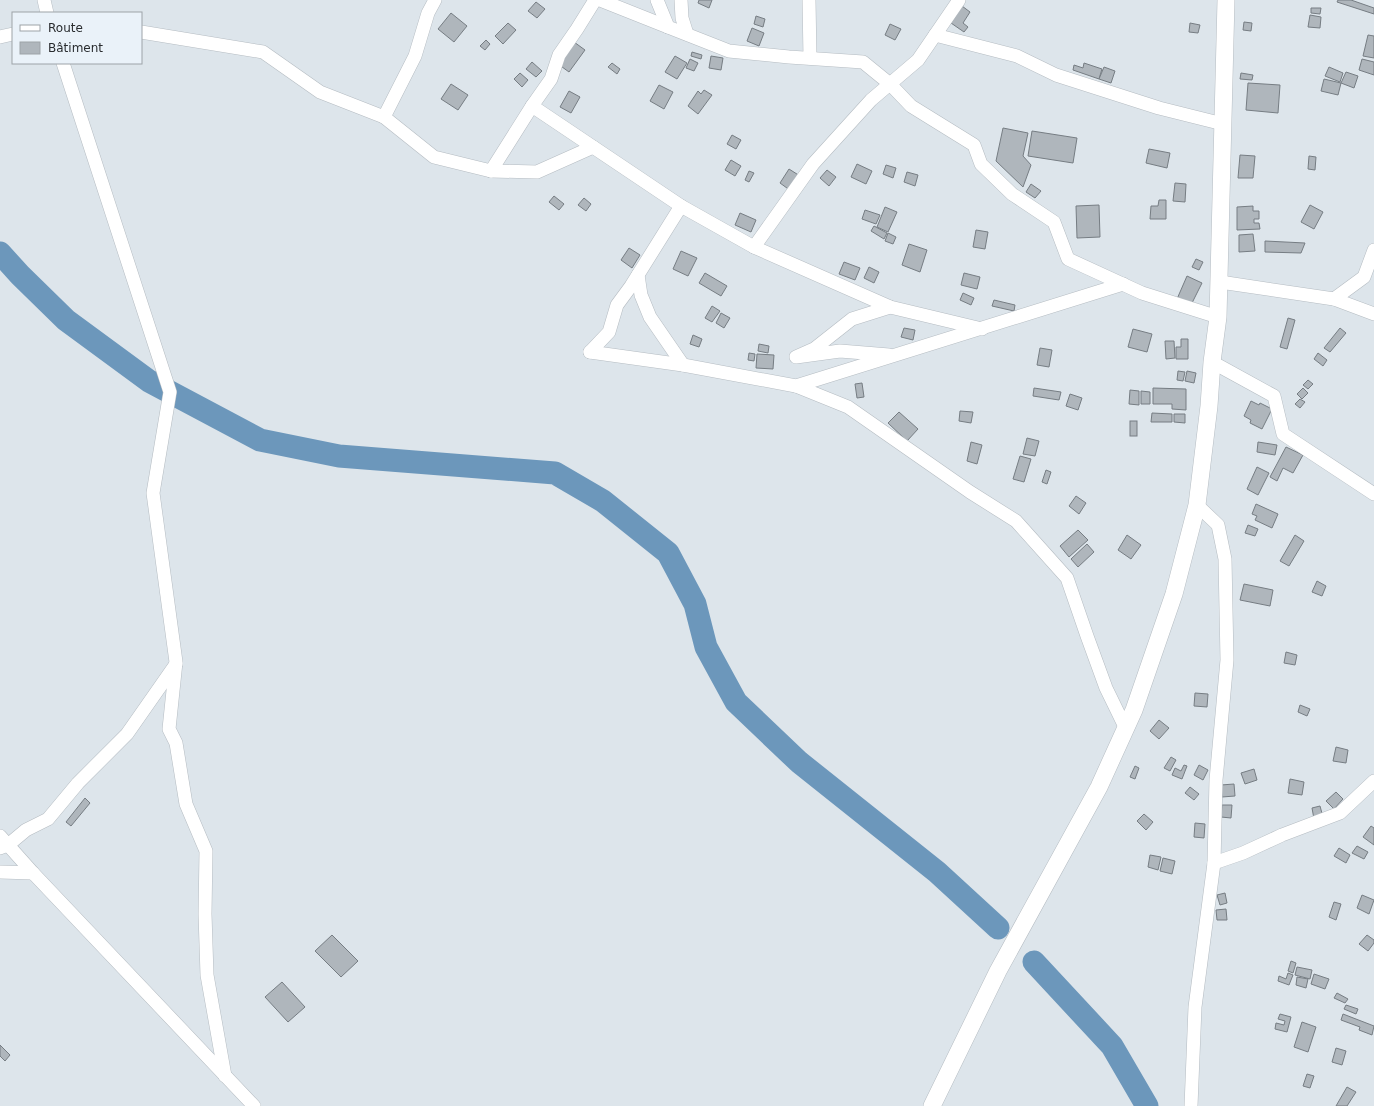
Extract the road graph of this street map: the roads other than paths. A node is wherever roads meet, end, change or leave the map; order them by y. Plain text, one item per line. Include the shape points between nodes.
1 (44, 0) edge
2 (435, 0) edge
3 (595, 0) edge
4 (600, 0) edge
5 (657, 0) edge
6 (681, 0) edge
7 (809, 0) edge
8 (959, 0) edge
9 (1226, 0) edge
10 (47, 12) edge
11 (668, 26) junction
12 (142, 32) edge
13 (12, 34) edge
14 (687, 34) junction
15 (935, 35) junction
16 (0, 37) edge
17 (810, 58) junction
18 (63, 64) edge
19 (890, 84) junction
20 (532, 106) junction
21 (384, 117) junction
22 (1223, 124) junction
23 (593, 147) junction
24 (491, 171) junction
25 (681, 206) junction
26 (754, 247) junction
27 (1374, 250) edge
28 (638, 275) junction
29 (1220, 282) junction
30 (1123, 284) junction
31 (1334, 299) junction
32 (890, 307) junction
33 (1374, 314) edge
34 (1218, 317) junction
35 (982, 329) junction
36 (896, 356) junction
37 (1212, 362) junction
38 (684, 365) junction
39 (796, 386) junction
40 (1374, 494) edge
41 (1197, 505) junction
42 (176, 662) junction
43 (1126, 728) junction
44 (1374, 781) edge
45 (3, 843) edge
46 (1214, 863) junction
47 (0, 872) edge
48 (33, 873) junction
49 (225, 1076) junction
50 (254, 1106) edge
51 (932, 1106) edge
52 (1191, 1106) edge

1 - 10 street
2 - 21 street via 428,13 415,56
3 - 20 street via 559,55 551,79
4 - 11 street
5 - 11 street
6 - 14 street via 682,18
7 - 17 street
8 - 15 street
9 - 22 main road
11 - 14 street
12 - 21 street via 263,52 320,92
13 - 16 street
14 - 17 street via 729,51
15 - 19 street via 918,60
15 - 22 street via 1017,56 1056,75 1159,108
17 - 19 street via 863,62
18 - 42 street via 170,392 153,493
19 - 26 street via 871,100 813,164
19 - 30 street via 911,106 974,145 981,164 1012,194 1054,222 1068,259
20 - 23 street
20 - 24 street
21 - 24 street via 434,157
22 - 29 main road
23 - 24 street via 537,172
23 - 25 street
25 - 26 street
25 - 28 street
26 - 32 street
27 - 31 street via 1364,277
28 - 38 street via 641,295 650,317
28 - 38 street via 617,305 608,332 590,352
29 - 31 street
29 - 34 main road
30 - 34 street via 1142,293
30 - 35 street
31 - 33 street
32 - 35 street
32 - 36 street via 852,319 814,349 796,356 840,351
34 - 37 main road
35 - 36 street
36 - 39 street
37 - 40 street via 1274,396 1283,434
37 - 41 main road
38 - 39 street
39 - 43 street via 848,407 1016,521 1068,578 1106,688
41 - 43 main road via 1172,601
41 - 46 street via 1218,525 1225,559 1227,660 1216,780
42 - 45 street via 128,734 78,783 48,819
42 - 49 street via 169,729 176,743 186,804 206,851 207,975
43 - 51 main road via 1099,786 998,971
44 - 46 street via 1340,813
45 - 48 street
46 - 52 street via 1195,1007
47 - 48 street
48 - 49 street
49 - 50 street

